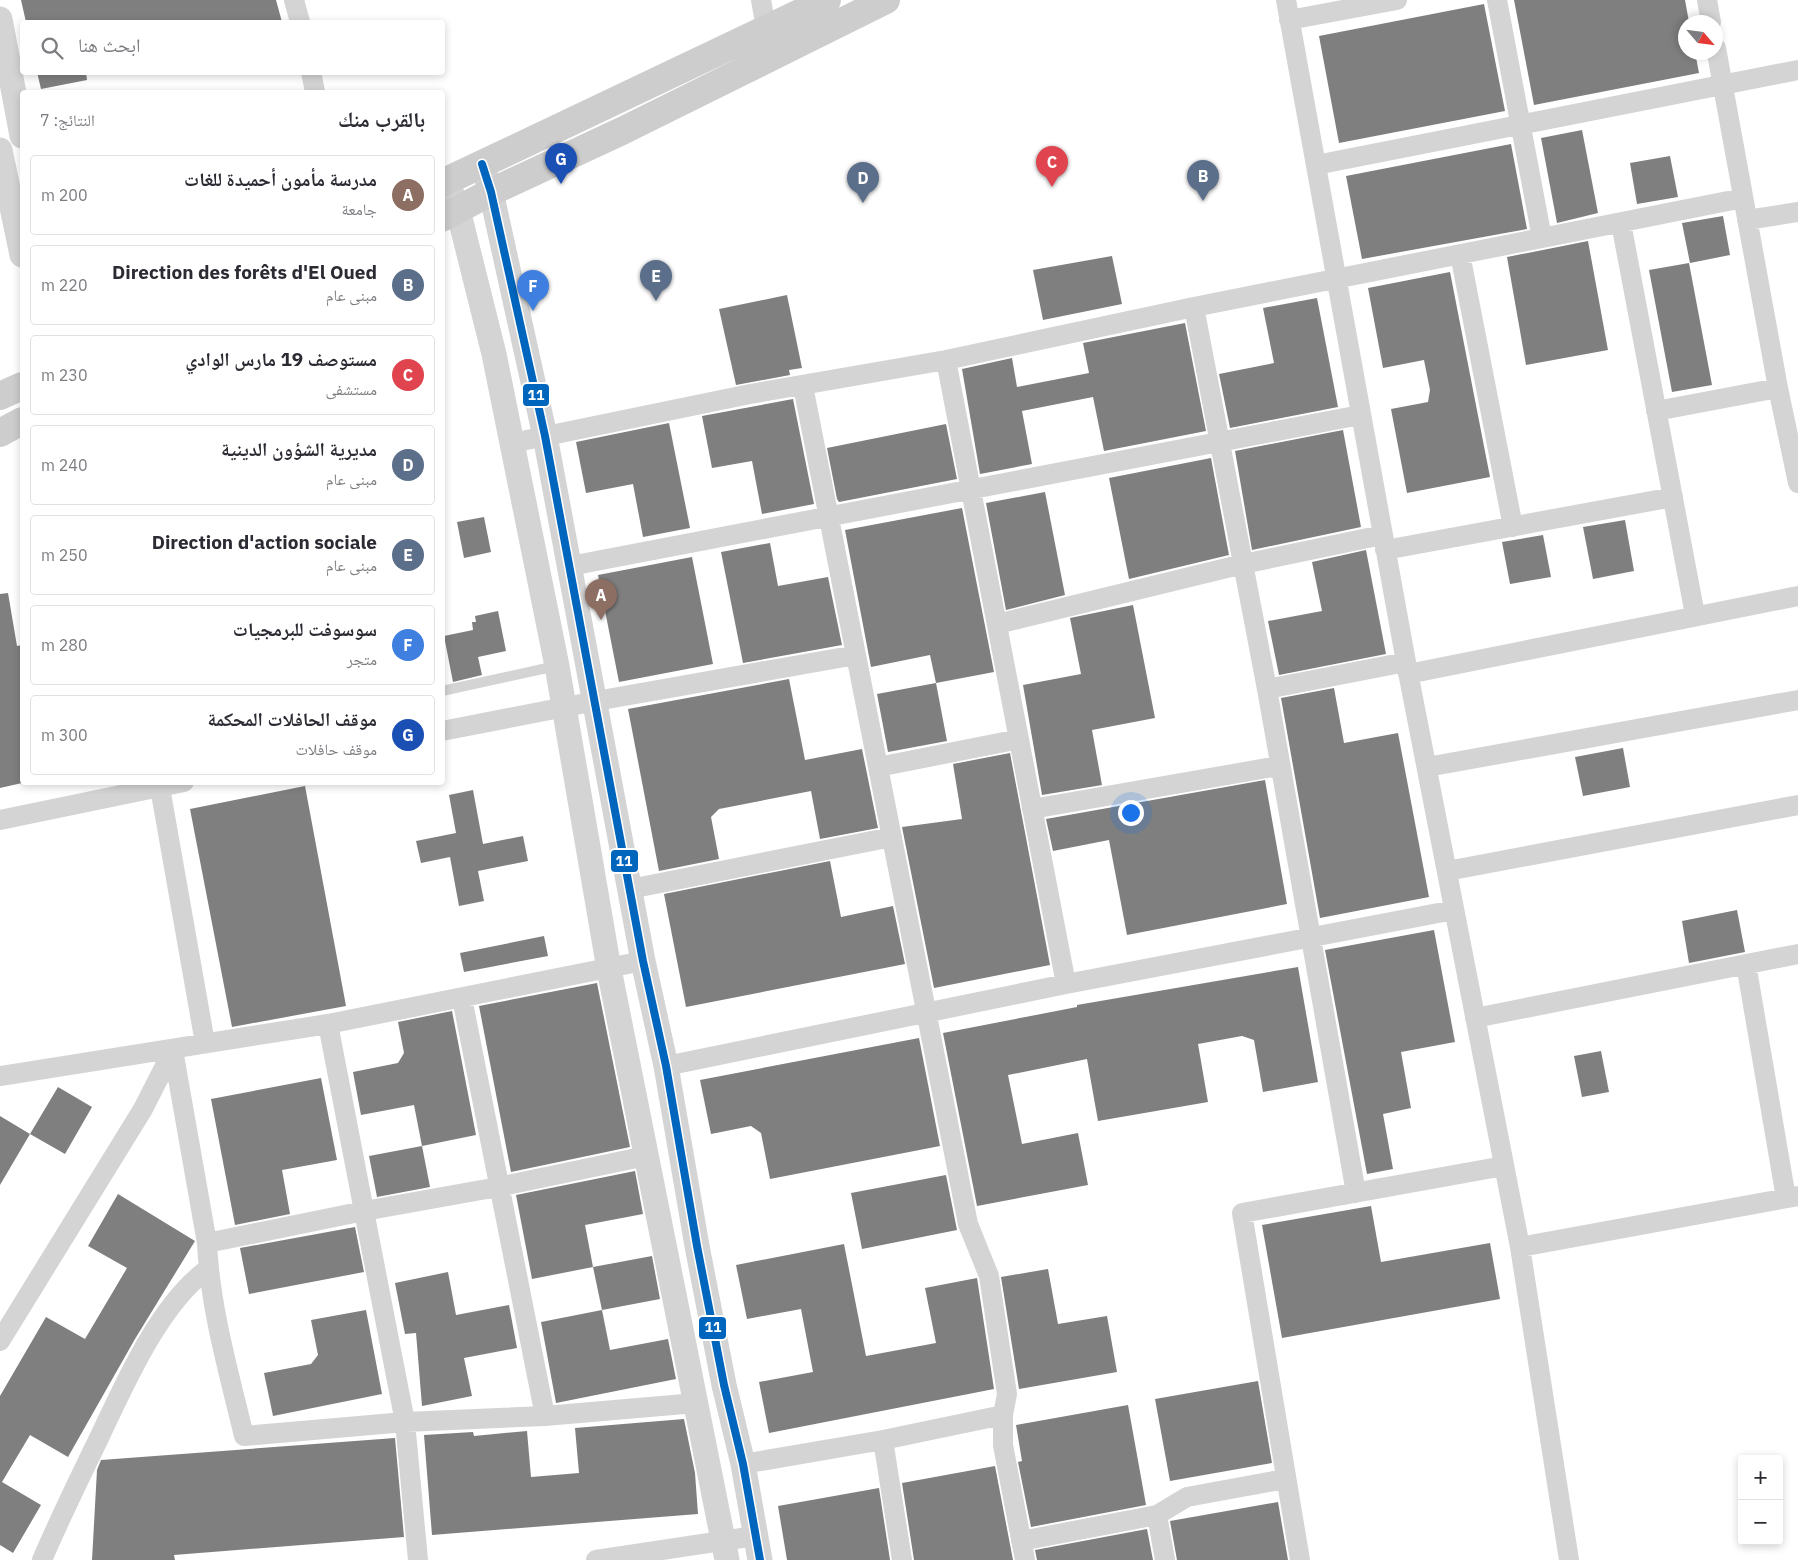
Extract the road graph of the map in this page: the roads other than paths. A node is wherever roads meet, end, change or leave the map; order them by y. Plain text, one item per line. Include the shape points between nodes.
1 (294, 0) edge
2 (761, 0) edge
3 (827, 0) edge
4 (886, 0) edge
5 (1286, 0) edge
6 (1397, 0) edge
7 (1498, 0) edge
8 (1707, 0) edge
9 (1710, 15) edge
10 (0, 19) edge
11 (299, 20) edge
12 (1289, 20) junction
13 (766, 28) junction
14 (1718, 60) edge
15 (1798, 70) edge
16 (312, 75) edge
17 (1722, 84) junction
18 (315, 90) edge
19 (20, 125) edge
20 (1522, 126) junction
21 (0, 150) edge
22 (482, 164) junction
23 (1316, 165) junction
24 (445, 182) edge
25 (491, 192) junction
26 (1743, 198) junction
27 (1798, 212) edge
28 (450, 214) edge
29 (1747, 220) junction
30 (1621, 223) junction
31 (1542, 238) junction
32 (20, 246) edge
33 (1460, 254) junction
34 (1336, 279) junction
35 (1194, 307) junction
36 (946, 360) junction
37 (803, 386) junction
38 (20, 387) edge
39 (1778, 388) junction
40 (0, 396) edge
41 (1656, 411) junction
42 (1360, 415) junction
43 (20, 423) edge
44 (0, 433) edge
45 (545, 436) junction
46 (1220, 442) junction
47 (512, 443) junction
48 (1798, 483) edge
49 (971, 490) junction
50 (1673, 497) junction
51 (829, 517) junction
52 (1512, 527) junction
53 (1384, 543) junction
54 (1243, 564) junction
55 (570, 566) junction
56 (1798, 596) edge
57 (1695, 615) junction
58 (997, 624) junction
59 (856, 655) junction
60 (557, 666) junction
61 (1407, 668) junction
62 (1267, 689) junction
63 (445, 690) edge
64 (1798, 700) edge
65 (596, 701) junction
66 (565, 707) junction
67 (445, 730) edge
68 (1019, 739) junction
69 (1279, 766) junction
70 (878, 767) junction
71 (1427, 767) junction
72 (160, 785) edge
73 (1798, 805) edge
74 (1032, 809) junction
75 (0, 820) edge
76 (892, 837) junction
77 (1447, 871) junction
78 (630, 889) junction
79 (1454, 910) junction
80 (1310, 937) junction
81 (1798, 954) edge
82 (643, 961) junction
83 (1746, 964) junction
84 (609, 969) junction
85 (1066, 984) junction
86 (462, 998) junction
87 (926, 1012) junction
88 (1475, 1018) junction
89 (328, 1024) junction
90 (205, 1043) junction
91 (173, 1050) junction
92 (666, 1066) junction
93 (0, 1076) edge
94 (646, 1156) junction
95 (1504, 1166) junction
96 (498, 1187) junction
97 (1356, 1193) junction
98 (1792, 1197) edge
99 (364, 1211) junction
100 (207, 1243) junction
101 (1520, 1247) junction
102 (208, 1268) junction
103 (0, 1341) edge
104 (696, 1403) junction
105 (1003, 1415) junction
106 (545, 1416) junction
107 (405, 1422) junction
108 (882, 1440) junction
109 (743, 1464) junction
110 (1285, 1479) junction
111 (1157, 1515) junction
112 (755, 1536) junction
113 (1023, 1550) edge
114 (725, 1551) edge
115 (608, 1559) edge
116 (42, 1560) edge
117 (418, 1560) edge
118 (760, 1560) edge
119 (902, 1560) edge
120 (1165, 1560) edge
121 (1300, 1560) edge
122 (1569, 1560) edge

1 - 11 street
2 - 13 street
3 - 13 main road
4 - 25 main road
5 - 12 street
6 - 12 street
7 - 20 street
8 - 9 street
10 - 19 street
12 - 23 street
13 - 22 main road
14 - 17 street
15 - 17 street
16 - 18 street
17 - 20 street
17 - 26 street
20 - 23 street
20 - 31 street
21 - 32 street
22 - 24 main road
22 - 25 street
23 - 34 street
24 - 28 street
25 - 28 main road
25 - 45 street
26 - 29 street
26 - 30 street
27 - 29 street
28 - 47 street via 494,354
29 - 39 street
30 - 31 street
30 - 41 street
31 - 33 street
33 - 34 street
33 - 52 street
34 - 35 street
34 - 42 street
35 - 36 street
35 - 46 street
36 - 37 street
36 - 49 street
37 - 45 street
37 - 51 street
38 - 40 main road
39 - 41 street
39 - 48 street
41 - 50 street
42 - 46 street
42 - 53 street
43 - 44 main road
45 - 47 street
45 - 55 street
46 - 49 street
46 - 54 street
47 - 60 street
49 - 51 street
49 - 58 street
50 - 52 street
50 - 57 street
51 - 55 street
51 - 59 street
52 - 53 street
53 - 54 street
53 - 61 street
54 - 58 street
54 - 62 street
55 - 65 street
56 - 57 street
57 - 61 street
58 - 68 street
59 - 65 street
59 - 70 street
60 - 63 lane
60 - 66 street
61 - 62 street
61 - 71 street
62 - 69 street
64 - 71 street
65 - 66 street
65 - 78 street
66 - 67 street
66 - 84 street
68 - 70 street
68 - 74 street
69 - 74 street
69 - 80 street
70 - 76 street
71 - 77 street
72 - 75 street
72 - 90 street
73 - 77 street
74 - 85 street
76 - 78 street
76 - 87 street
77 - 79 street
78 - 82 street
79 - 80 street
79 - 88 street
80 - 85 street
80 - 97 street
81 - 83 street
82 - 84 street
82 - 92 street
83 - 88 street
83 - 98 street
84 - 86 street
84 - 94 street
85 - 87 street
86 - 89 street
86 - 96 street
87 - 92 street
87 - 105 street via 968,1224 989,1276 1007,1394
88 - 95 street
89 - 90 street
89 - 99 street
90 - 91 street
91 - 93 street
91 - 100 street
91 - 103 street via 143,1109
92 - 109 street via 697,1246
94 - 96 street
94 - 104 street
95 - 97 street
95 - 101 street
96 - 99 street
96 - 106 street
97 - 110 street via 1242,1213
98 - 101 street
99 - 100 street
99 - 107 street
100 - 102 street
101 - 122 street
102 - 107 street via 220,1336 244,1436
102 - 116 street via 183,1290 122,1390
104 - 106 street
104 - 114 street
105 - 108 street
105 - 113 street via 1003,1445
106 - 107 street
107 - 117 street
108 - 109 street
108 - 119 street
109 - 112 street
110 - 111 street via 1187,1497
110 - 121 street
111 - 113 street
111 - 120 street
112 - 114 street
112 - 118 street
114 - 115 street

